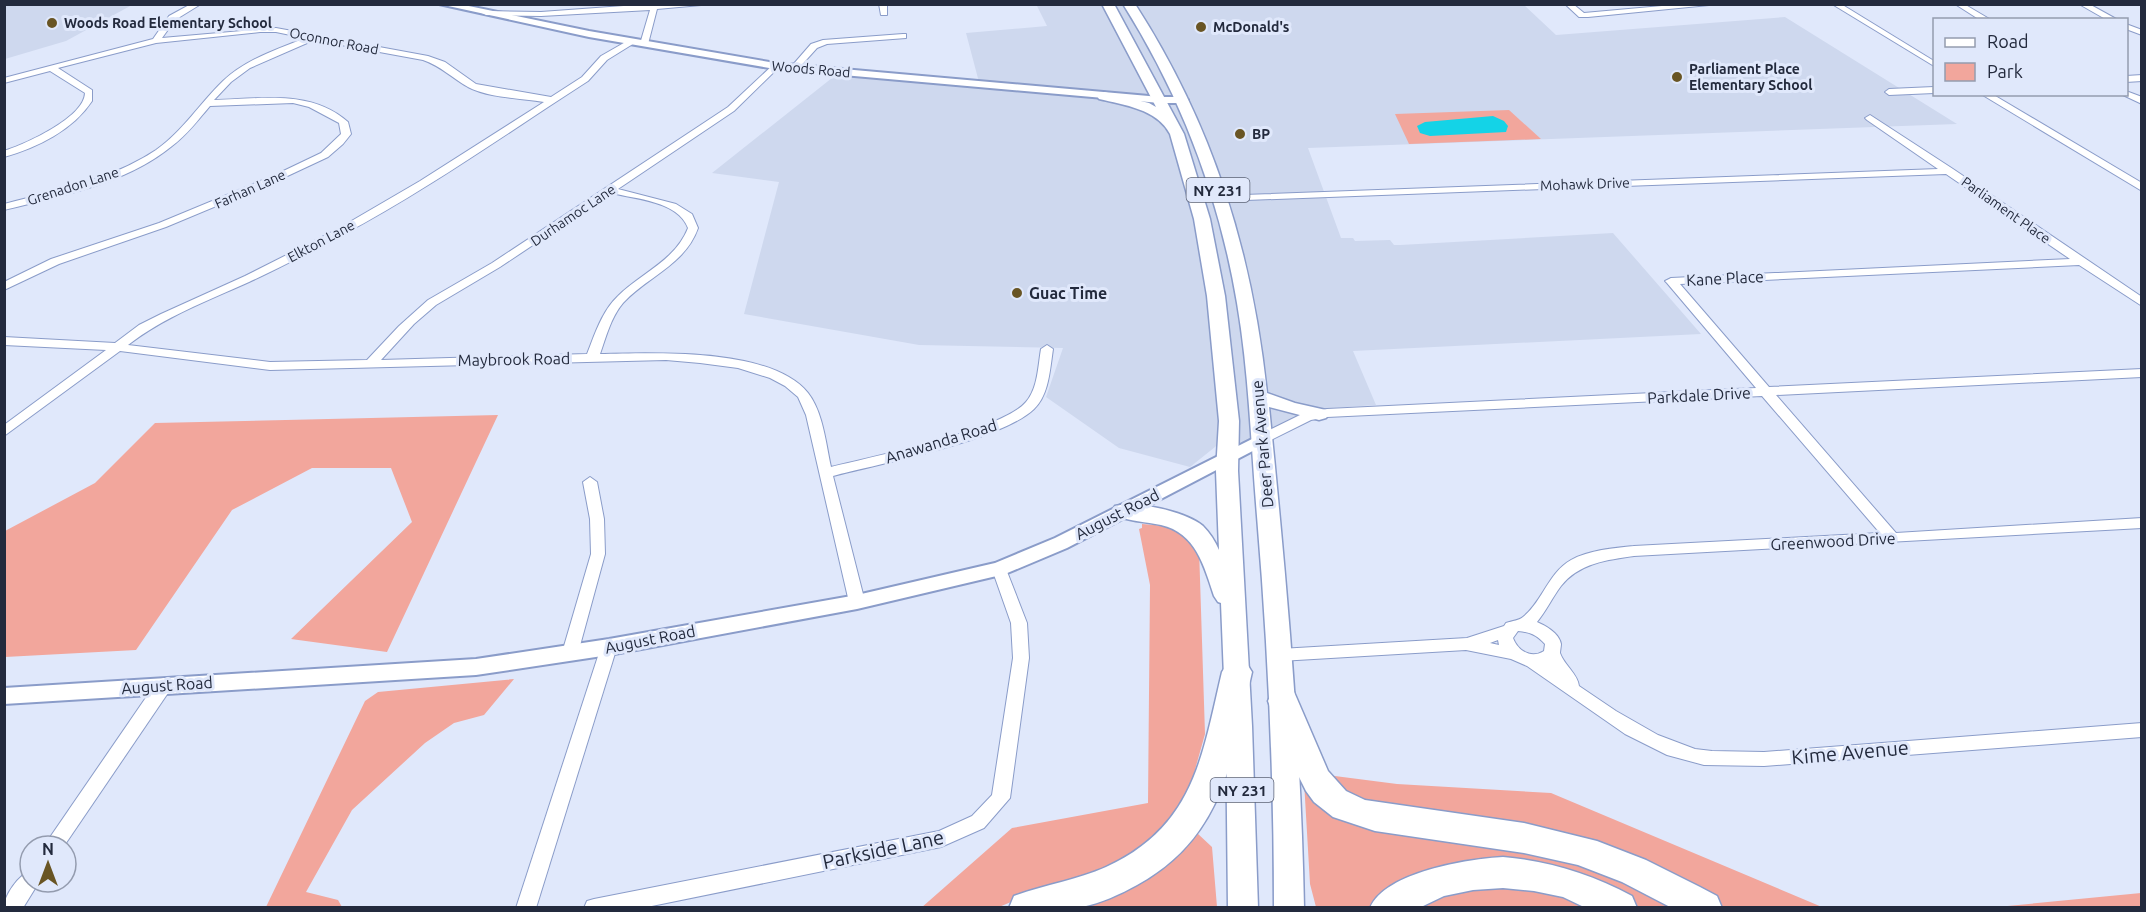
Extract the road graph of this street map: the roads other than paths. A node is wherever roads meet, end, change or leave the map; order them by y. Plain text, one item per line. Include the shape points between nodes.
1 (198, 4) edge
2 (444, 4) edge
3 (498, 4) edge
4 (709, 4) edge
5 (1108, 4) edge
6 (1129, 4) edge
7 (1568, 4) edge
8 (1716, 4) edge
9 (1835, 4) edge
10 (1958, 4) edge
11 (2082, 4) edge
12 (654, 6) edge
13 (485, 13) junction
14 (1983, 18) edge
15 (2110, 18) edge
16 (2128, 26) edge
17 (2142, 33) edge
18 (903, 36) dead end
19 (313, 37) junction
20 (156, 41) junction
21 (632, 42) junction
22 (644, 44) junction
23 (1933, 63) edge
24 (775, 66) junction
25 (51, 68) junction
26 (795, 68) junction
27 (1147, 77) junction
28 (4, 81) edge
29 (1933, 90) edge
30 (1889, 92) dead end
31 (1089, 94) junction
32 (2128, 94) edge
33 (1104, 96) junction
34 (1988, 96) edge
35 (551, 100) junction
36 (1160, 100) junction
37 (1183, 100) junction
38 (2142, 101) edge
39 (209, 103) junction
40 (1870, 118) dead end
41 (1171, 122) junction
42 (4, 154) edge
43 (1950, 171) junction
44 (2142, 188) edge
45 (610, 190) junction
46 (1220, 198) junction
47 (4, 207) edge
48 (2081, 262) junction
49 (4, 286) edge
50 (2142, 303) edge
51 (4, 341) edge
52 (116, 347) junction
53 (1047, 350) dead end
54 (592, 358) junction
55 (371, 363) junction
56 (2142, 373) edge
57 (1766, 392) junction
58 (1258, 396) junction
59 (1320, 414) junction
60 (4, 432) edge
61 (1262, 439) junction
62 (1227, 456) junction
63 (826, 473) junction
64 (590, 483) dead end
65 (1123, 511) junction
66 (2142, 523) edge
67 (1892, 538) junction
68 (999, 568) junction
69 (856, 602) junction
70 (1544, 603) junction
71 (1234, 618) junction
72 (1526, 625) junction
73 (1507, 631) junction
74 (1549, 636) junction
75 (1467, 644) junction
76 (609, 647) junction
77 (570, 653) junction
78 (1516, 654) junction
79 (1552, 654) junction
80 (1280, 656) junction
81 (1532, 661) junction
82 (1237, 672) junction
83 (164, 685) junction
84 (1576, 690) junction
85 (4, 696) edge
86 (1283, 701) junction
87 (2142, 730) edge
88 (61, 834) edge
89 (20, 894) edge
90 (11, 908) edge
91 (526, 908) edge
92 (594, 908) edge
93 (1026, 908) edge
94 (1243, 908) edge
95 (1289, 908) edge
96 (1387, 908) edge
97 (1620, 908) edge
98 (1705, 908) edge

1 - 20 street via 172,18
2 - 13 street, Woods Road
3 - 13 street
4 - 12 street
5 - 27 main road, Deer Park Avenue / NY 231
6 - 37 main road, Deer Park Avenue / NY 231
7 - 8 street via 1588,15
9 - 23 street
10 - 14 street
11 - 15 street
12 - 13 street via 541,14
12 - 22 street
13 - 21 street, Woods Road
16 - 17 street
18 - 26 street via 826,42 814,46
19 - 20 street, Oconnor Road via 260,30
19 - 35 street, Oconnor Road via 425,58 442,64 473,86
19 - 39 street, Grenadon Lane via 239,71
20 - 25 street, Oconnor Road
21 - 22 street, Woods Road
21 - 35 street, Elkton Lane via 604,58 585,79
22 - 24 street, Woods Road
24 - 26 street, Woods Road
24 - 45 street, Durhamoc Lane via 731,109
25 - 28 street, Oconnor Road
25 - 42 street via 89,92 88,103 60,130
26 - 31 street, Woods Road
27 - 31 main road via 1127,90
27 - 36 main road, Deer Park Avenue / NY 231
29 - 30 street
31 - 33 street, Woods Road
32 - 38 street
33 - 36 street, Woods Road
33 - 41 main road via 1144,106
34 - 44 street
35 - 52 street, Elkton Lane via 340,232 165,316
36 - 37 street, Woods Road
36 - 41 main road, Deer Park Avenue / NY 231
37 - 46 main road, Deer Park Avenue / NY 231
39 - 47 street, Grenadon Lane via 177,139 156,154 105,177
39 - 49 street, Farhan Lane via 293,100 312,105 343,122 346,134 339,145 322,156 271,180
40 - 43 street, Parliament Place
41 - 62 main road, Deer Park Avenue / NY 231 via 1202,219 1216,296 1228,421
43 - 46 street, Mohawk Drive
43 - 48 street, Parliament Place
45 - 54 street via 685,212 693,223 693,233 675,257 612,310
45 - 55 street, Durhamoc Lane via 424,309
46 - 58 main road, Deer Park Avenue / NY 231 via 1245,303
48 - 50 street, Parliament Place
48 - 57 street, Kane Place via 1671,281
51 - 52 street, Maybrook Road
52 - 55 street, Maybrook Road via 270,366
52 - 60 street, Elkton Lane
53 - 63 street, Anawanda Road via 1041,388 1029,407 1005,422
54 - 55 street, Maybrook Road
54 - 63 street, Maybrook Road via 695,358 762,371 785,380 803,395
56 - 57 street, Parkdale Drive
57 - 59 street, Parkdale Drive
57 - 67 street, Kane Place
58 - 59 main road
58 - 61 main road, Deer Park Avenue / NY 231
59 - 61 street, Parkdale Drive
61 - 62 street, August Road
61 - 80 main road, Deer Park Avenue / NY 231
62 - 65 street, August Road
62 - 71 main road, Deer Park Avenue / NY 231
63 - 69 street, Maybrook Road
64 - 77 street via 598,554
65 - 68 street, August Road via 1061,543
65 - 71 main road via 1172,519 1200,535 1210,551
66 - 67 street, Greenwood Drive
67 - 70 street, Greenwood Drive via 1604,555 1576,564 1556,582
68 - 69 street, August Road
68 - 92 street, Parkside Lane via 1019,623 1021,658 1001,798 978,822 941,839
69 - 76 street, August Road
70 - 72 street, Greenwood Drive
70 - 74 street
71 - 82 main road, Deer Park Avenue / NY 231
72 - 73 street
72 - 74 street
73 - 75 street
73 - 78 street via 1506,643
74 - 79 street
75 - 78 street
75 - 80 street
76 - 77 street, August Road
76 - 91 street
77 - 83 street, August Road via 476,667
78 - 81 street
79 - 81 street
79 - 84 street, Kime Avenue
80 - 86 main road, Deer Park Avenue / NY 231
81 - 84 street, Kime Avenue
82 - 93 highway via 1209,785 1196,812 1169,843 1121,877
82 - 94 main road, Deer Park Avenue / NY 231
83 - 85 street, August Road
83 - 88 street
84 - 87 street, Kime Avenue via 1664,746 1694,756 1722,759
86 - 95 main road, Deer Park Avenue / NY 231
86 - 98 highway via 1312,771 1329,795 1343,805 1373,816 1567,847 1629,868
89 - 90 street
96 - 97 highway via 1436,883 1499,872 1536,874 1570,882

